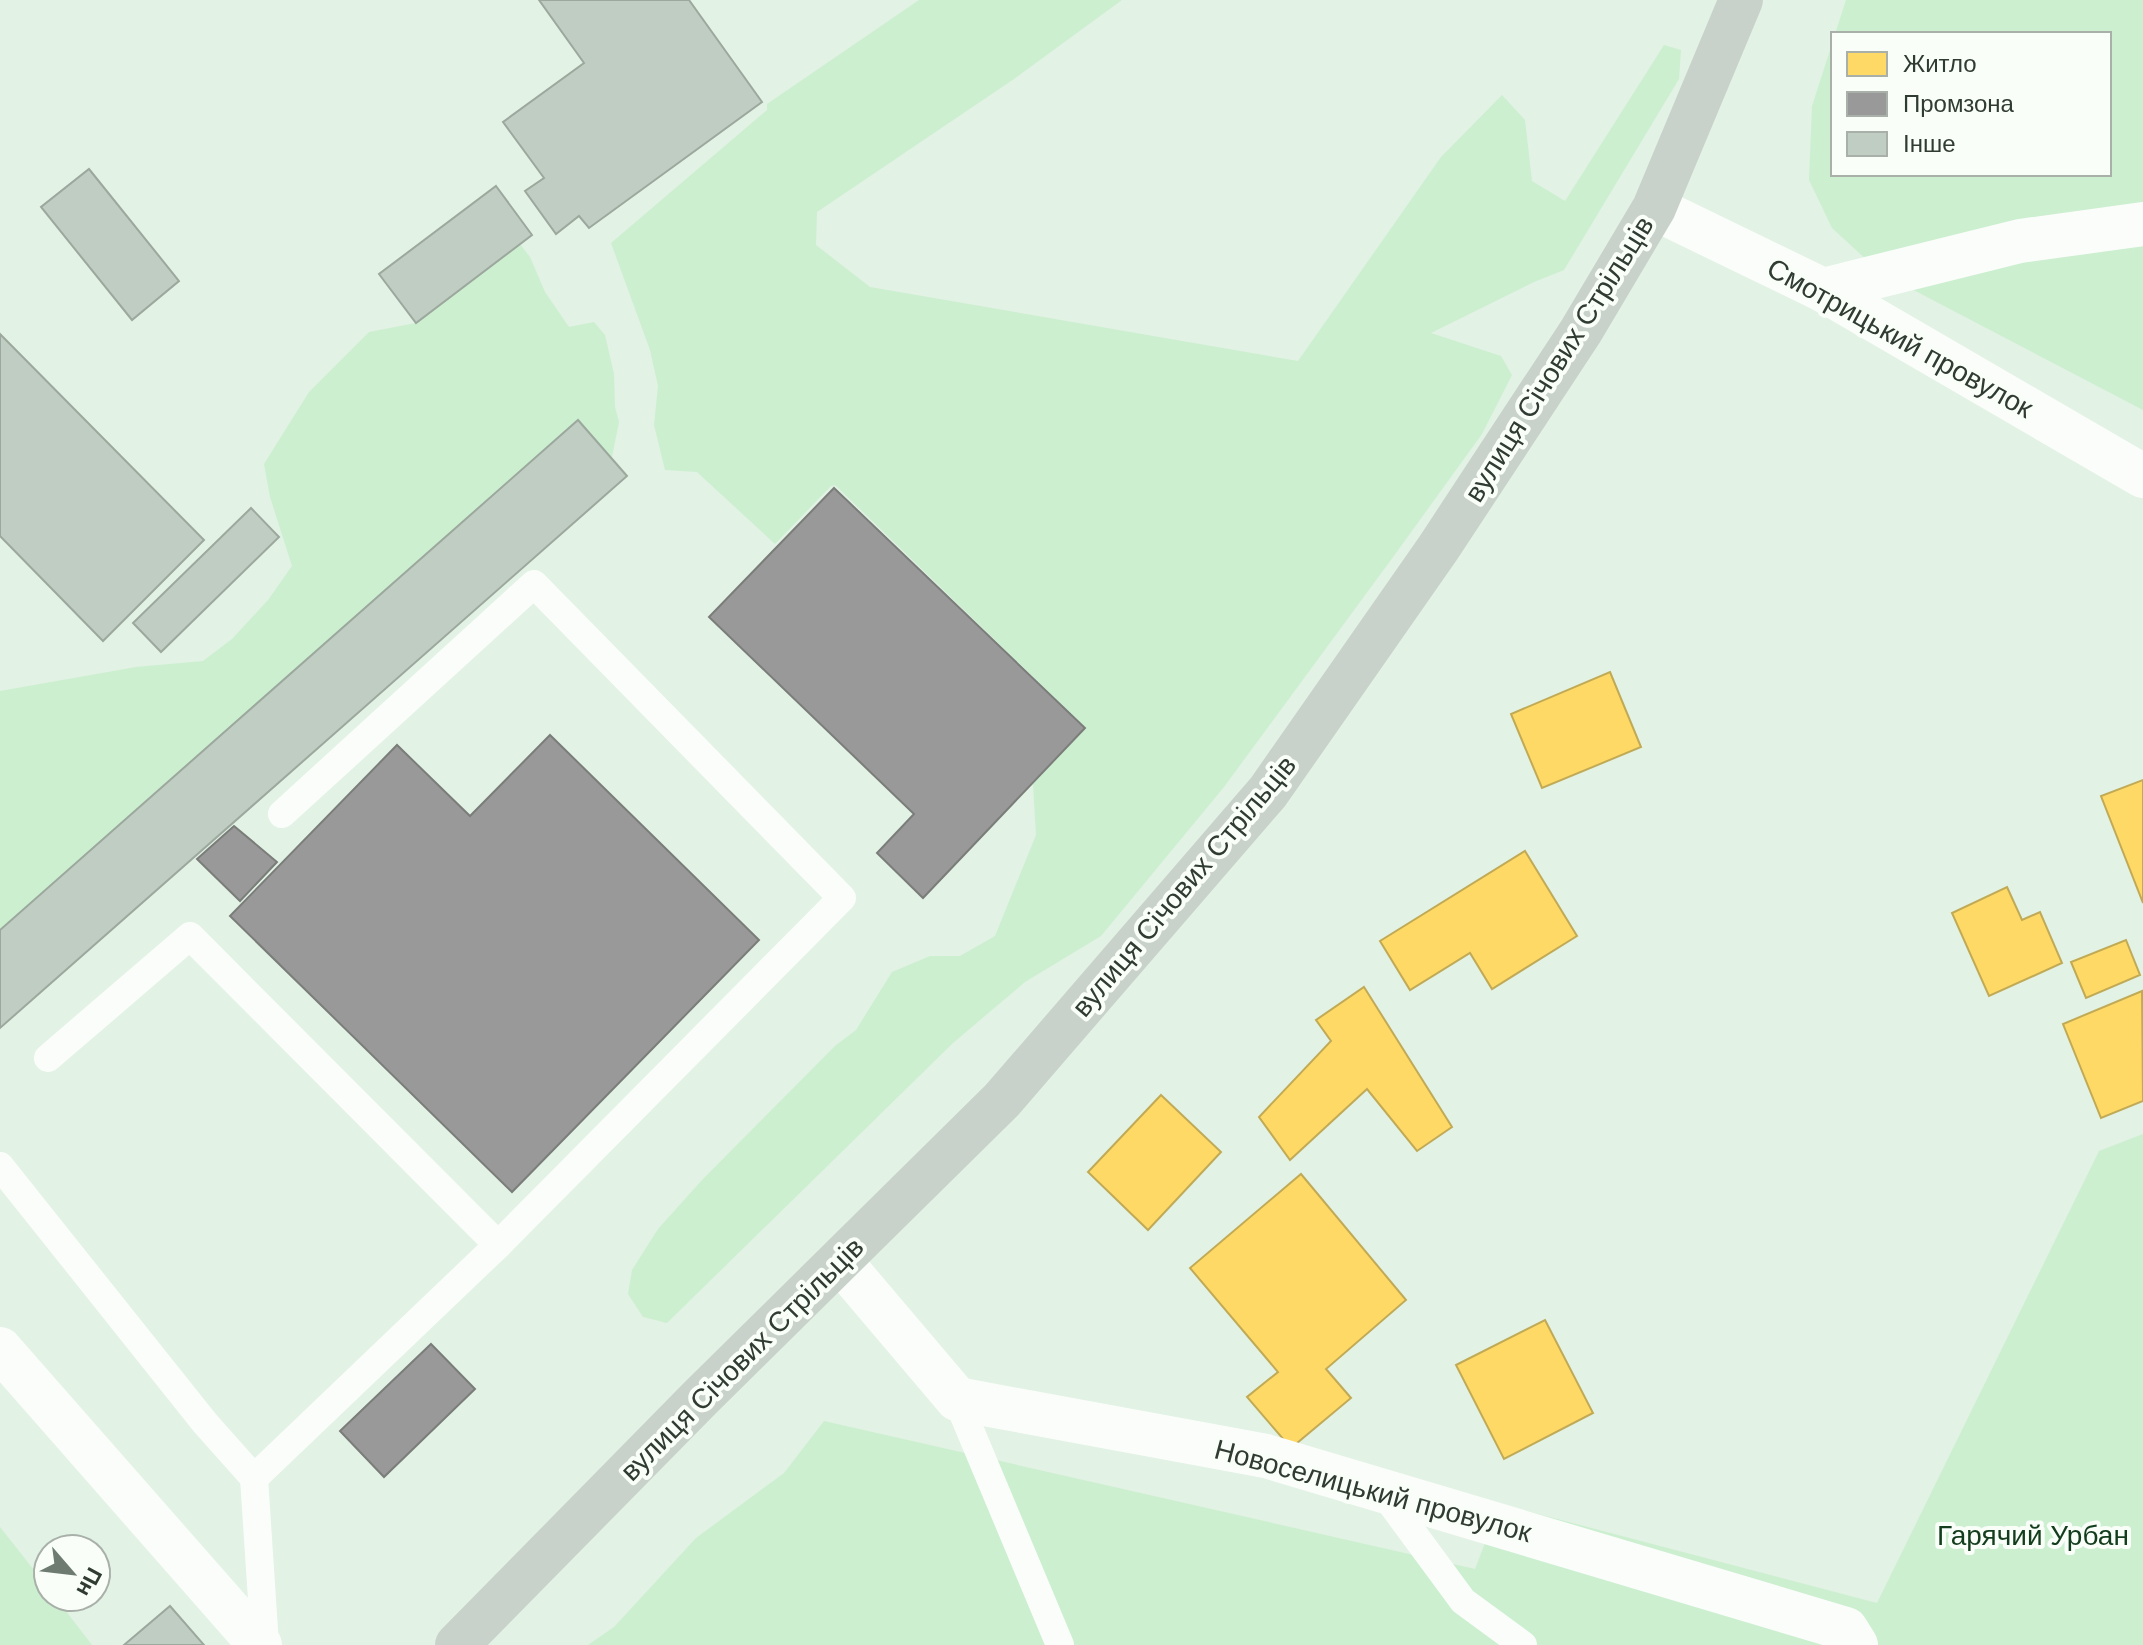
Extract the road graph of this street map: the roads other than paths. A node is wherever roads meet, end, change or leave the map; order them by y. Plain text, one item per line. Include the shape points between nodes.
1 (1741, 0) edge
2 (1654, 208) junction
3 (2143, 224) edge
4 (1823, 290) junction
5 (2143, 476) edge
6 (282, 814) dead end
7 (48, 1058) dead end
8 (0, 1166) edge
9 (498, 1245) junction
10 (840, 1261) junction
11 (0, 1349) edge
12 (957, 1399) junction
13 (254, 1478) junction
14 (1382, 1490) junction
15 (262, 1645) edge
16 (457, 1645) edge
17 (1060, 1645) edge
18 (1523, 1645) edge
19 (1856, 1645) edge

1 - 2 main road, вулиця Січових Стрільців
2 - 4 street, Смотрицький провулок
2 - 10 main road, вулиця Січових Стрільців via 1581,331 1439,547 1268,792 1002,1100
3 - 4 street via 2020,241
4 - 5 street, Смотрицький провулок
6 - 9 lane via 534,584 842,898
7 - 9 lane via 190,936
8 - 13 lane
9 - 13 lane
10 - 12 street
10 - 16 main road, вулиця Січових Стрільців
11 - 15 street
12 - 14 street, Новоселицький провулок via 1266,1456
12 - 17 lane
13 - 15 lane
14 - 18 lane via 1463,1601
14 - 19 street, Новоселицький провулок via 1846,1629

